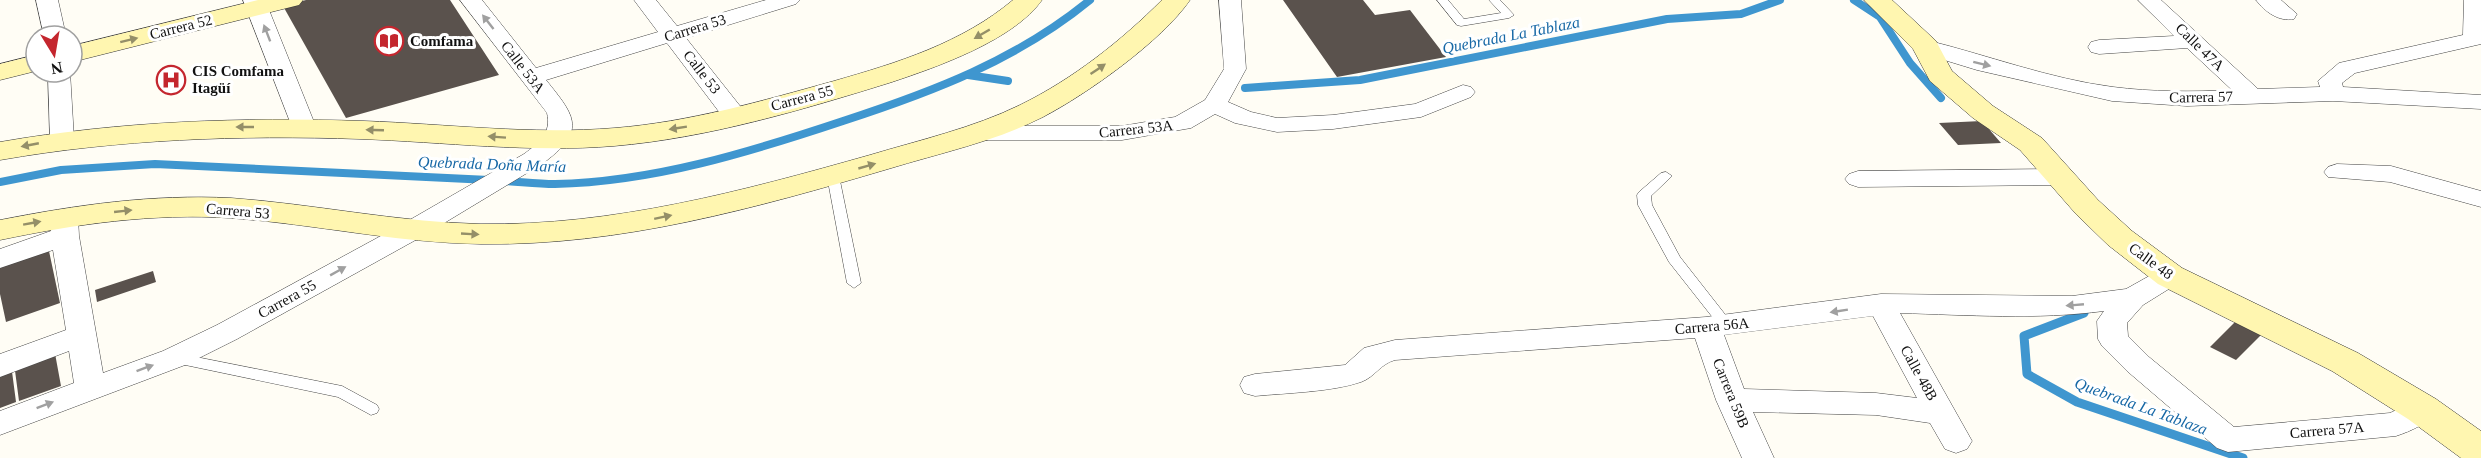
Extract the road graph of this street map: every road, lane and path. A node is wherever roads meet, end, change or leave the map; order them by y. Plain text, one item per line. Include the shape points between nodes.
1 (47, 0) edge
2 (290, 0) edge
3 (471, 0) edge
4 (645, 0) edge
5 (789, 0) edge
6 (1029, 0) edge
7 (1177, 0) edge
8 (1230, 0) edge
9 (1442, 0) edge
10 (1494, 0) edge
11 (1877, 0) edge
12 (2149, 0) edge
13 (2267, 0) edge
14 (2475, 0) edge
15 (256, 4) edge
16 (2286, 14) dead end
17 (52, 24) edge
18 (673, 35) junction
19 (2194, 42) junction
20 (1926, 47) junction
21 (2099, 47) dead end
22 (84, 51) edge
23 (24, 66) edge
24 (0, 72) edge
25 (531, 77) junction
26 (60, 84) edge
27 (1463, 92) dead end
28 (2333, 94) junction
29 (2250, 95) junction
30 (2481, 102) edge
31 (1214, 105) junction
32 (735, 116) junction
33 (303, 127) junction
34 (979, 133) junction
35 (62, 139) junction
36 (556, 139) junction
37 (0, 151) edge
38 (2337, 172) dead end
39 (833, 176) junction
40 (1666, 176) dead end
41 (2062, 177) junction
42 (1858, 179) dead end
43 (2481, 199) edge
44 (65, 227) junction
45 (0, 230) edge
46 (411, 231) junction
47 (0, 259) edge
48 (854, 283) dead end
49 (2150, 288) junction
50 (1881, 304) junction
51 (1716, 326) junction
52 (82, 335) junction
53 (174, 358) junction
54 (0, 366) edge
55 (1256, 385) dead end
56 (90, 388) junction
57 (1732, 400) junction
58 (371, 409) dead end
59 (2422, 409) junction
60 (1940, 412) junction
61 (0, 423) edge
62 (1956, 441) dead end
63 (2481, 452) edge
64 (1758, 458) edge

1 - 17 street
2 - 15 street, Carrera 52
25 -> 3 street, Calle 53A
4 - 18 street, Calle 53
5 - 18 street, Carrera 53
6 -> 32 street, Carrera 55 via 998,25 931,59 887,75
34 -> 7 street, Carrera 53 via 1050,101 1094,72 1152,26
8 - 31 street via 1235,69
9 - 10 lane via 1461,22 1509,15
11 - 20 street, Calle 48
12 - 19 street, Calle 47A
13 - 16 street
14 - 28 street via 2474,39 2347,68 2330,81
22 -> 15 street, Carrera 52
33 -> 15 street
18 - 25 street, Carrera 53
18 - 32 street, Calle 53
19 - 21 street
19 - 29 street, Calle 47A
20 -> 29 street, Carrera 57 via 2112,94 2187,99
20 - 41 street, Calle 48 via 1941,75 1983,112 2031,144
23 - 24 street
25 - 36 street, Calle 53A via 562,120
26 - 35 street
27 - 31 street via 1404,114 1322,122 1277,124 1244,118
28 - 29 street, Carrera 57
28 - 30 street, Carrera 57
31 - 34 street, Carrera 53A via 1182,123 1122,134
32 -> 36 street, Carrera 55 via 634,135
33 -> 35 street, Carrera 55 via 198,127
36 -> 33 street, Carrera 55
39 -> 34 street, Carrera 53
35 -> 37 street, Carrera 55
36 - 46 street, Carrera 55 via 532,159
38 - 43 street via 2391,174
46 -> 39 street, Carrera 53 via 539,235 599,229
39 - 48 lane
40 - 51 lane via 1644,195 1645,205
41 - 42 street
41 - 49 street, Calle 48 via 2087,207 2143,256
45 -> 44 street, Carrera 53
44 -> 46 street, Carrera 53 via 175,207 230,208
44 - 47 street
44 - 52 street
53 -> 46 street, Carrera 55
49 -> 50 street, Carrera 56A via 2072,306
49 - 59 street, Calle 48 via 2345,362
49 - 59 street, Carrera 57A via 2112,321 2113,339 2228,440 2396,424
50 -> 51 street, Carrera 56A
50 - 60 street, Calle 48B
51 - 55 street, Carrera 56A via 1395,350 1375,355 1349,375
51 - 57 street, Carrera 59B
52 - 54 street
52 - 56 street
56 -> 53 street, Carrera 55
53 - 58 lane via 342,392
61 -> 56 street, Carrera 55
57 - 60 street via 1876,405
57 - 64 street, Carrera 59B
59 - 63 street, Calle 48
60 - 62 street, Calle 48B

